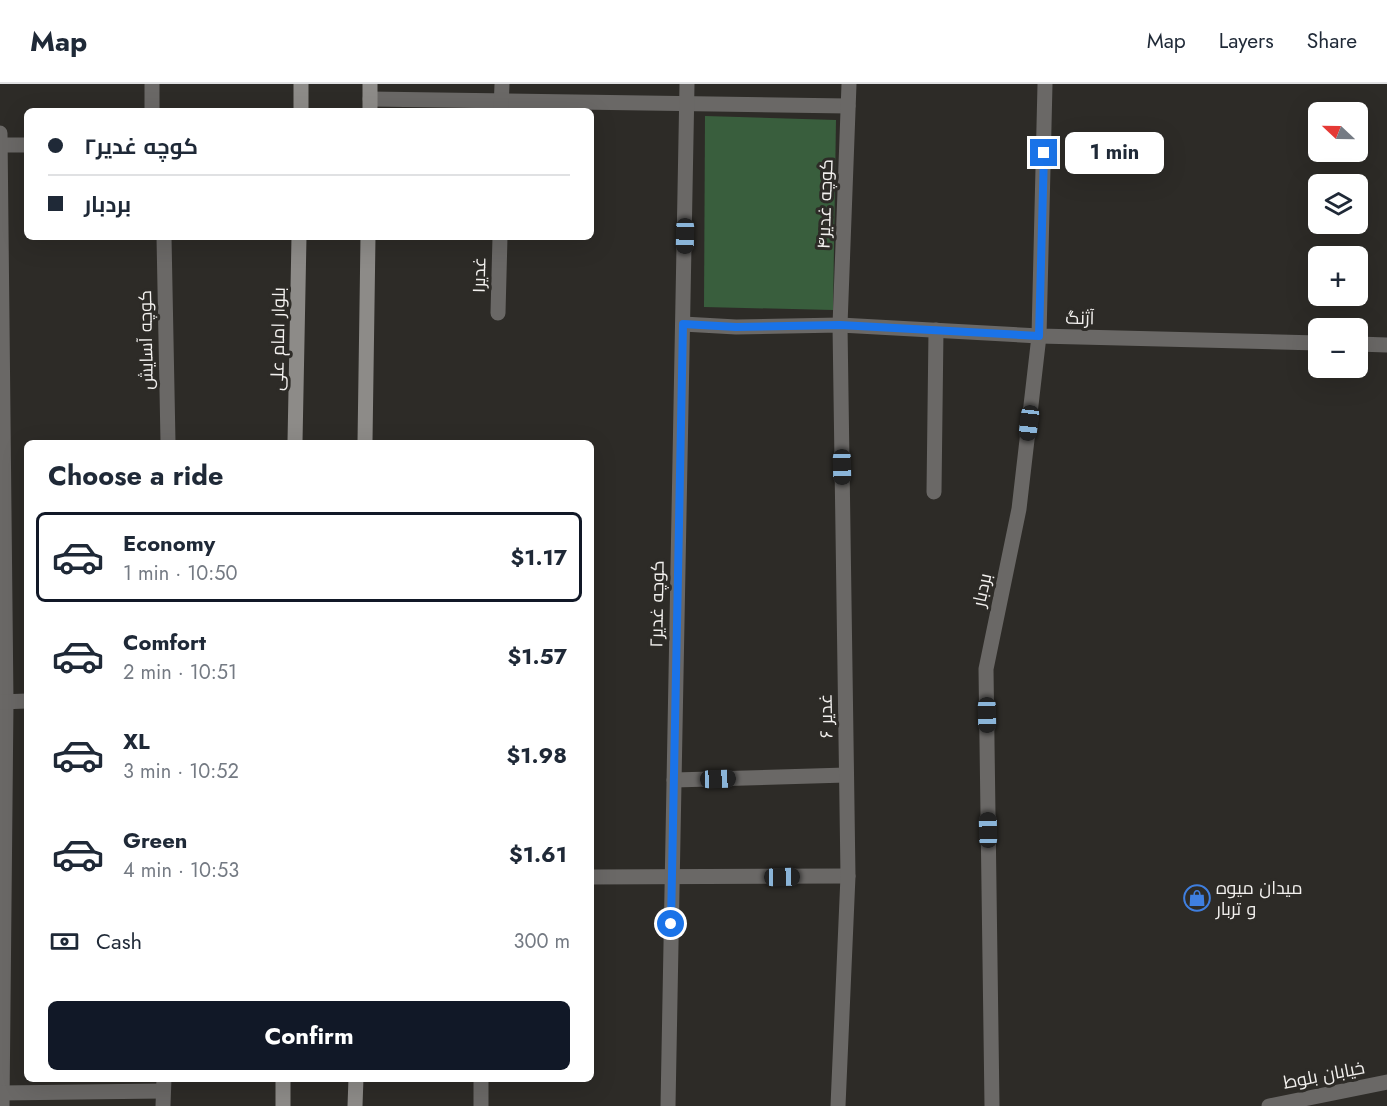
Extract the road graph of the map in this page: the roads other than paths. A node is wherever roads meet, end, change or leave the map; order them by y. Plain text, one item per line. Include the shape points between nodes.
1 (152, 84) edge
2 (301, 84) edge
3 (687, 84) edge
4 (849, 84) edge
5 (1045, 84) edge
6 (370, 98) edge
7 (502, 98) edge
8 (688, 103) junction
9 (848, 106) junction
10 (152, 108) edge
11 (301, 108) edge
12 (0, 132) edge
13 (0, 145) edge
14 (24, 145) edge
15 (164, 240) edge
16 (299, 240) edge
17 (368, 240) edge
18 (500, 240) edge
19 (498, 313) dead end
20 (683, 324) junction
21 (840, 325) junction
22 (936, 330) junction
23 (1039, 336) junction
24 (1308, 343) edge
25 (1368, 344) edge
26 (1387, 345) edge
27 (168, 440) edge
28 (295, 440) edge
29 (365, 440) edge
30 (934, 492) dead end
31 (24, 701) edge
32 (3, 702) edge
33 (846, 776) junction
34 (674, 780) junction
35 (848, 876) junction
36 (594, 877) edge
37 (672, 878) junction
38 (283, 1082) edge
39 (356, 1082) edge
40 (481, 1082) edge
41 (1387, 1082) edge
42 (163, 1092) edge
43 (2, 1097) edge
44 (283, 1106) edge
45 (355, 1106) edge
46 (481, 1106) edge
47 (668, 1106) edge
48 (838, 1106) edge
49 (992, 1106) edge
50 (1269, 1106) edge

1 - 10 street
2 - 11 main road
3 - 8 street, کوچه غدیر۲
4 - 9 street, کوچه غدیر۴
5 - 23 street, بردبار
6 - 7 street
7 - 8 street
8 - 9 street
8 - 20 street, کوچه غدیر۲
9 - 21 street, کوچه غدیر۴
12 - 13 street
13 - 14 street
13 - 32 street
15 - 27 street, کوچه آسایش
16 - 28 main road, بلوار امام على
17 - 29 main road
18 - 19 street, غدیر۱
20 - 21 street, آژنگ
20 - 34 street, کوچه غدیر۲
21 - 22 street, آژنگ
21 - 33 street, غدیر ۶
22 - 23 street, آژنگ
22 - 30 street
23 - 24 street, آژنگ
23 - 49 street, بردبار via 1019,509 986,669
25 - 26 street
31 - 32 street
32 - 43 street
33 - 34 street
33 - 35 street, غدیر ۶
34 - 37 street, کوچه غدیر۲
35 - 37 street
35 - 48 street, غدیر ۶
36 - 37 street
37 - 47 street, کوچه غدیر۲
38 - 44 main road
39 - 45 main road
40 - 46 street
41 - 50 street, خیابان بلوط
42 - 43 street

